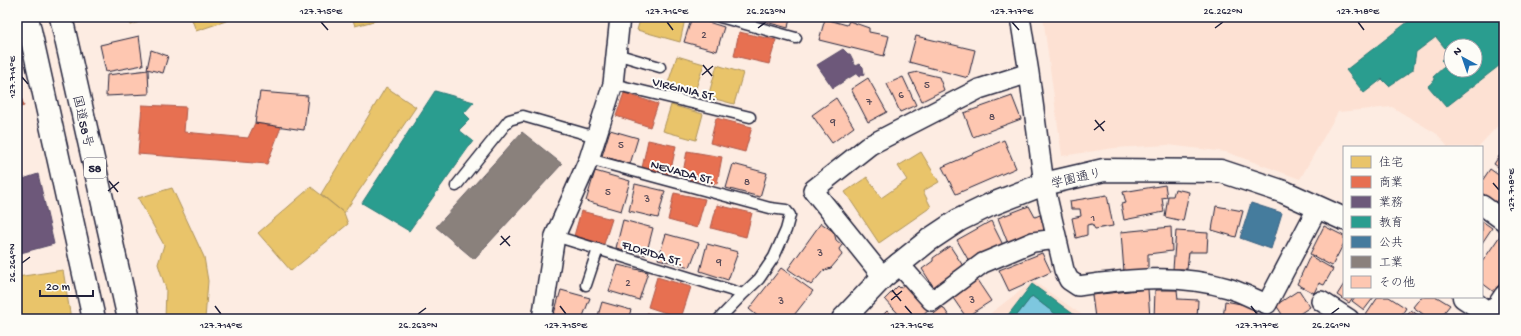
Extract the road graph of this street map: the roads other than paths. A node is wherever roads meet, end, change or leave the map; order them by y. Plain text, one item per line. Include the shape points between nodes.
1 (27, 17) edge
2 (61, 17) edge
3 (620, 17) edge
4 (720, 17) edge
5 (1020, 17) edge
6 (796, 38) dead end
7 (616, 54) junction
8 (660, 67) dead end
9 (1029, 73) junction
10 (613, 84) junction
11 (750, 117) dead end
12 (596, 137) junction
13 (589, 159) junction
14 (1044, 184) junction
15 (456, 186) dead end
16 (1483, 206) edge
17 (1318, 207) junction
18 (1343, 219) edge
19 (1504, 221) edge
20 (555, 236) junction
21 (1057, 239) junction
22 (598, 249) junction
23 (890, 270) junction
24 (586, 285) dead end
25 (743, 294) junction
26 (1504, 295) edge
27 (1465, 298) edge
28 (1322, 301) dead end
29 (1492, 318) edge
30 (94, 319) edge
31 (129, 319) edge
32 (543, 319) edge
33 (719, 319) edge
34 (843, 319) edge
35 (1349, 319) edge

1 - 30 main road
2 - 31 main road, 国道58号 / 58
3 - 7 street
4 - 6 lane
5 - 9 street
7 - 8 lane
7 - 10 street
9 - 14 street
9 - 23 street via 979,88 870,145 813,190
10 - 11 lane, VIRGINIA ST.
10 - 12 street
12 - 13 street
12 - 15 lane via 523,116 509,120
13 - 20 street
13 - 25 lane, NEVADA ST. via 770,208 786,210 790,215 774,257 759,279
14 - 17 main road, 学園通り via 1104,170 1221,171 1284,192
14 - 21 street
14 - 23 main road, 学園通り via 959,220
16 - 19 street
17 - 18 main road, 学園通り
17 - 21 street via 1268,304 1228,288 1164,278 1078,286 1069,280 1064,270
20 - 22 lane, FLORIDA ST.
20 - 32 street
21 - 23 street via 1032,242 983,263 932,301
22 - 24 lane
22 - 25 lane, FLORIDA ST.
23 - 34 main road, 学園通り
25 - 33 lane
26 - 29 street
27 - 29 main road
28 - 35 street

